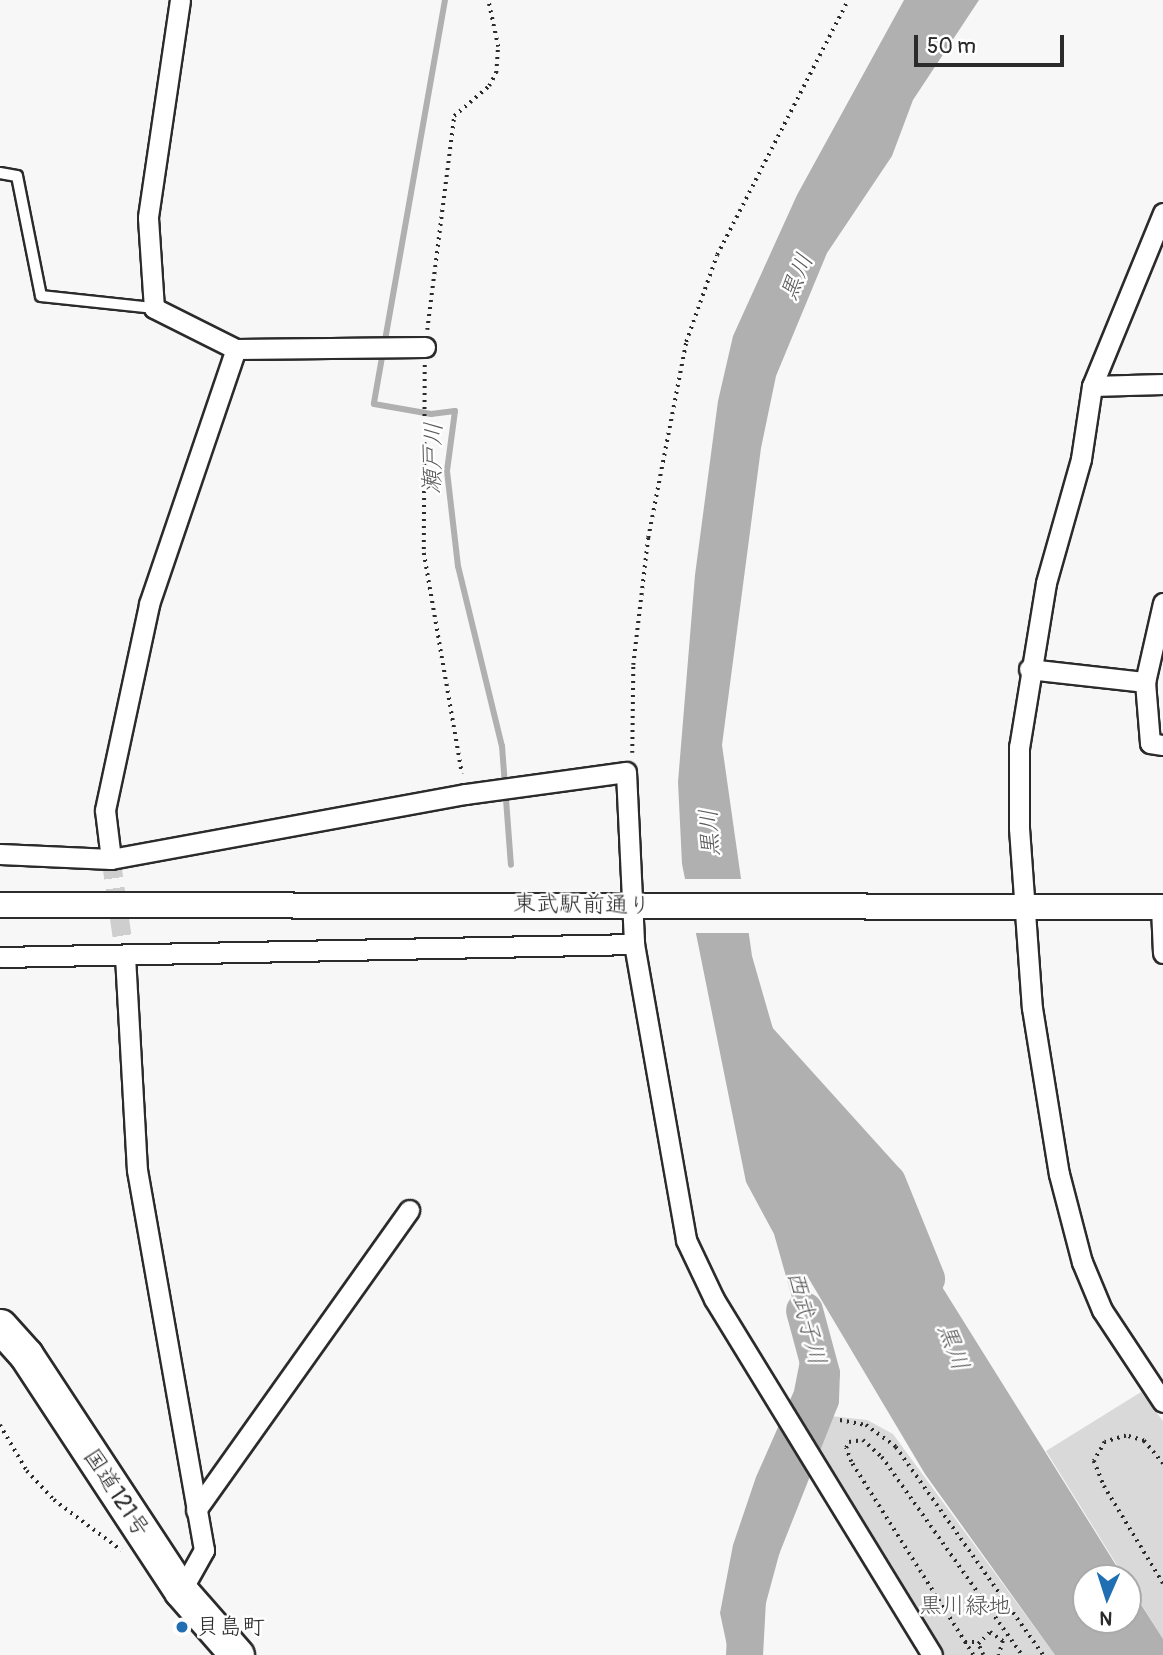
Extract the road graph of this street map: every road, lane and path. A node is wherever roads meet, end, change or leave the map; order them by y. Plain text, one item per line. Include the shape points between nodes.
1 (180, 0) edge
2 (488, 0) edge
3 (848, 0) edge
4 (0, 173) edge
5 (1163, 213) edge
6 (154, 308) junction
7 (425, 347) junction
8 (236, 349) junction
9 (1163, 384) edge
10 (1092, 386) junction
11 (1163, 603) edge
12 (1029, 668) junction
13 (1145, 682) junction
14 (1163, 745) edge
15 (626, 772) junction
16 (465, 794) junction
17 (0, 854) edge
18 (111, 859) junction
19 (0, 905) edge
20 (638, 905) junction
21 (1017, 906) junction
22 (1162, 907) edge
23 (634, 944) junction
24 (1163, 953) edge
25 (125, 956) junction
26 (0, 957) edge
27 (408, 1210) dead end
28 (0, 1326) edge
29 (1163, 1402) edge
30 (840, 1420) dead end
31 (0, 1425) edge
32 (1163, 1464) edge
33 (196, 1510) junction
34 (128, 1555) dead end
35 (1163, 1583) edge
36 (181, 1591) junction
37 (965, 1642) junction
38 (979, 1642) junction
39 (1002, 1654) edge
40 (237, 1655) edge
41 (932, 1655) edge
42 (973, 1655) edge
43 (984, 1655) edge
44 (1022, 1655) edge
45 (1043, 1655) edge

1 - 6 street via 148,218
2 - 7 path via 498,47 496,73 489,86 454,116
3 - 15 path via 717,256 687,342 648,538 634,665 633,750
4 - 6 lane via 17,176 41,296
5 - 10 street
6 - 8 street
7 - 8 street
7 - 16 path via 424,553
8 - 18 street via 149,604 105,810
9 - 10 street
10 - 12 street via 1081,459 1046,583
11 - 13 street
12 - 13 street
12 - 21 street via 1019,747
13 - 14 street via 1150,743
15 - 16 street
15 - 20 street
16 - 18 street
17 - 18 street
19 - 20 street, 東武駅前通り
20 - 21 street, 東武駅前通り
20 - 23 street
21 - 22 street, 東武駅前通り
21 - 29 street via 1041,1080 1070,1218 1102,1310
22 - 24 street
23 - 25 street
23 - 41 street via 686,1240 714,1299
25 - 26 street
25 - 33 street via 137,1170
27 - 33 street
28 - 36 highway, 国道121号 via 26,1355
30 - 45 path via 866,1425 896,1447
31 - 34 path via 27,1471 54,1500
32 - 35 path via 1144,1441 1126,1436 1105,1442 1094,1461 1104,1486
33 - 36 street via 204,1550
36 - 40 highway, 国道121号
37 - 38 path
37 - 42 path
37 - 44 path via 851,1462 846,1448 849,1442 863,1440 882,1457
38 - 39 path via 984,1634 995,1633 1003,1641
38 - 43 path

